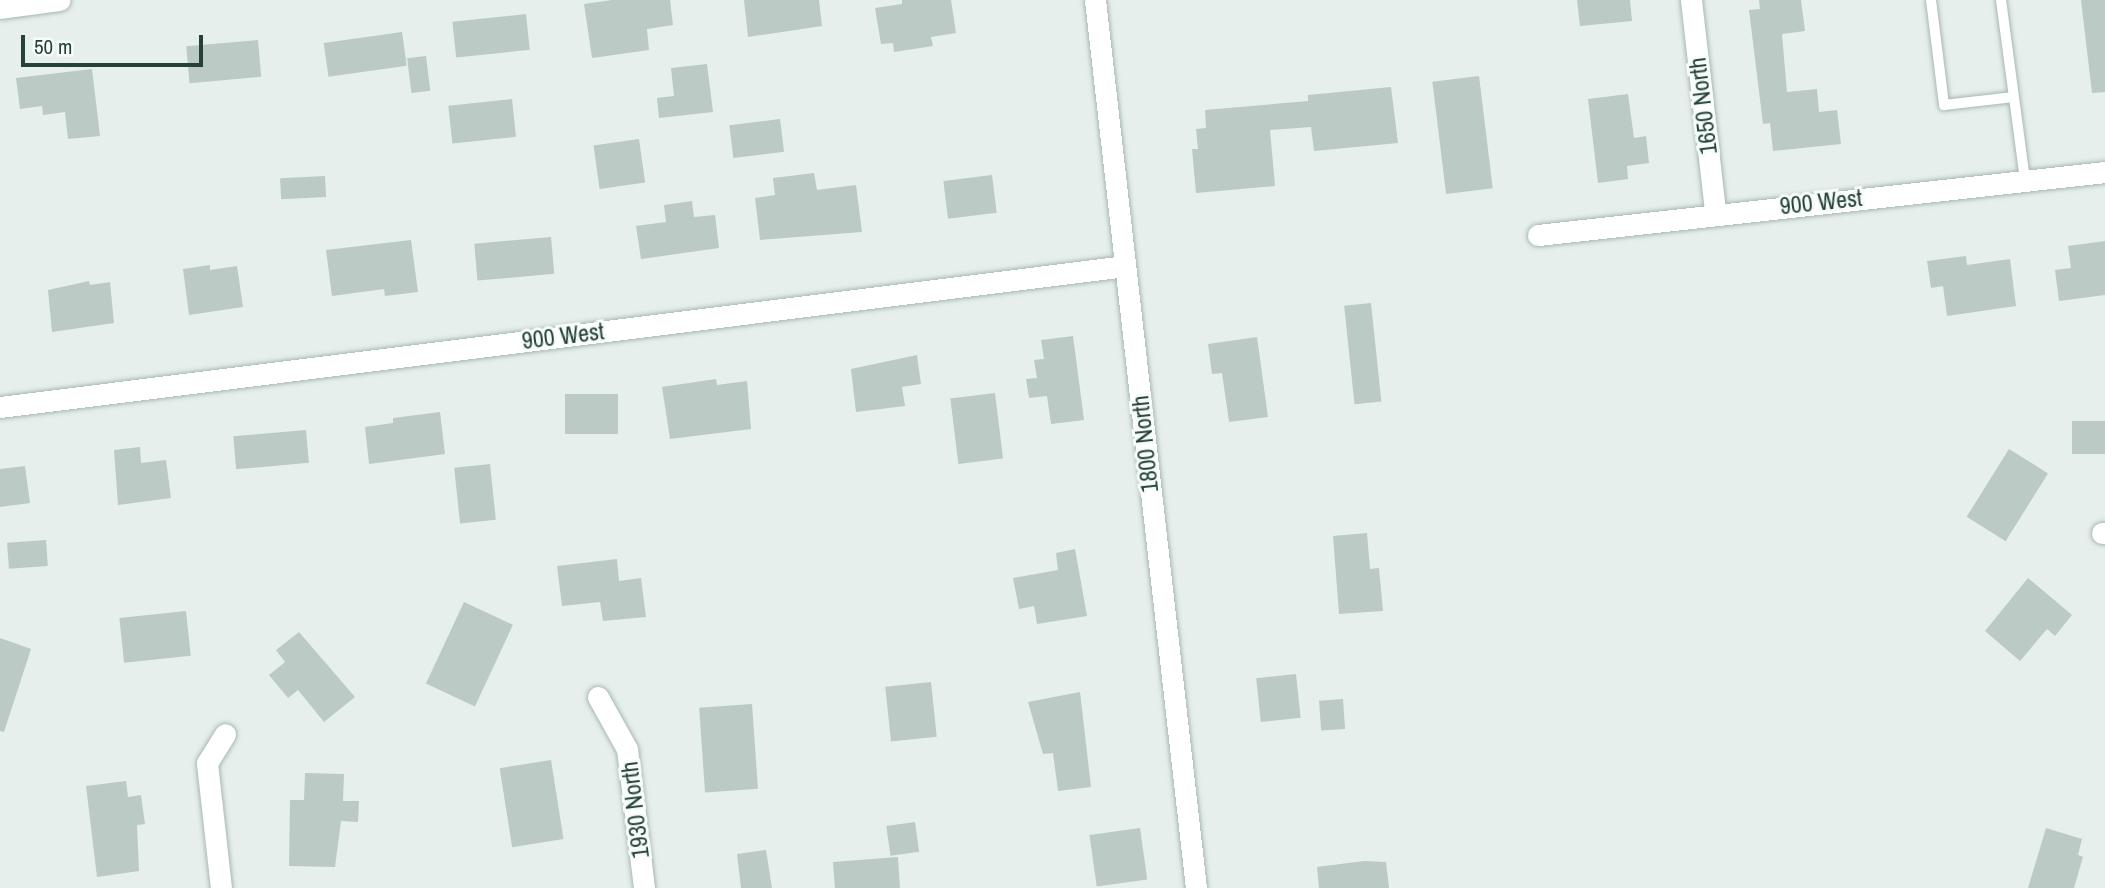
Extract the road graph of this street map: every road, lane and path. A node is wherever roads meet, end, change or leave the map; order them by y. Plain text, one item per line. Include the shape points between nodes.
1 (59, 0) edge
2 (1095, 0) edge
3 (1691, 0) edge
4 (1931, 0) edge
5 (2001, 0) edge
6 (0, 8) edge
7 (2014, 97) junction
8 (2105, 172) edge
9 (2025, 181) junction
10 (1715, 212) junction
11 (1538, 235) dead end
12 (1125, 266) junction
13 (0, 407) edge
14 (598, 697) dead end
15 (225, 734) dead end
16 (221, 888) edge
17 (644, 888) edge
18 (1196, 888) edge

1 - 6 street
2 - 12 street, 1800 North
3 - 10 street, 1650 North
4 - 7 lane via 1944,105
5 - 7 lane
7 - 9 lane
8 - 9 street, 900 West
9 - 10 street, 900 West
10 - 11 street, 900 West
12 - 13 street, 900 West
12 - 18 street, 1800 North
14 - 17 street, 1930 North via 627,749
15 - 16 street via 207,763

